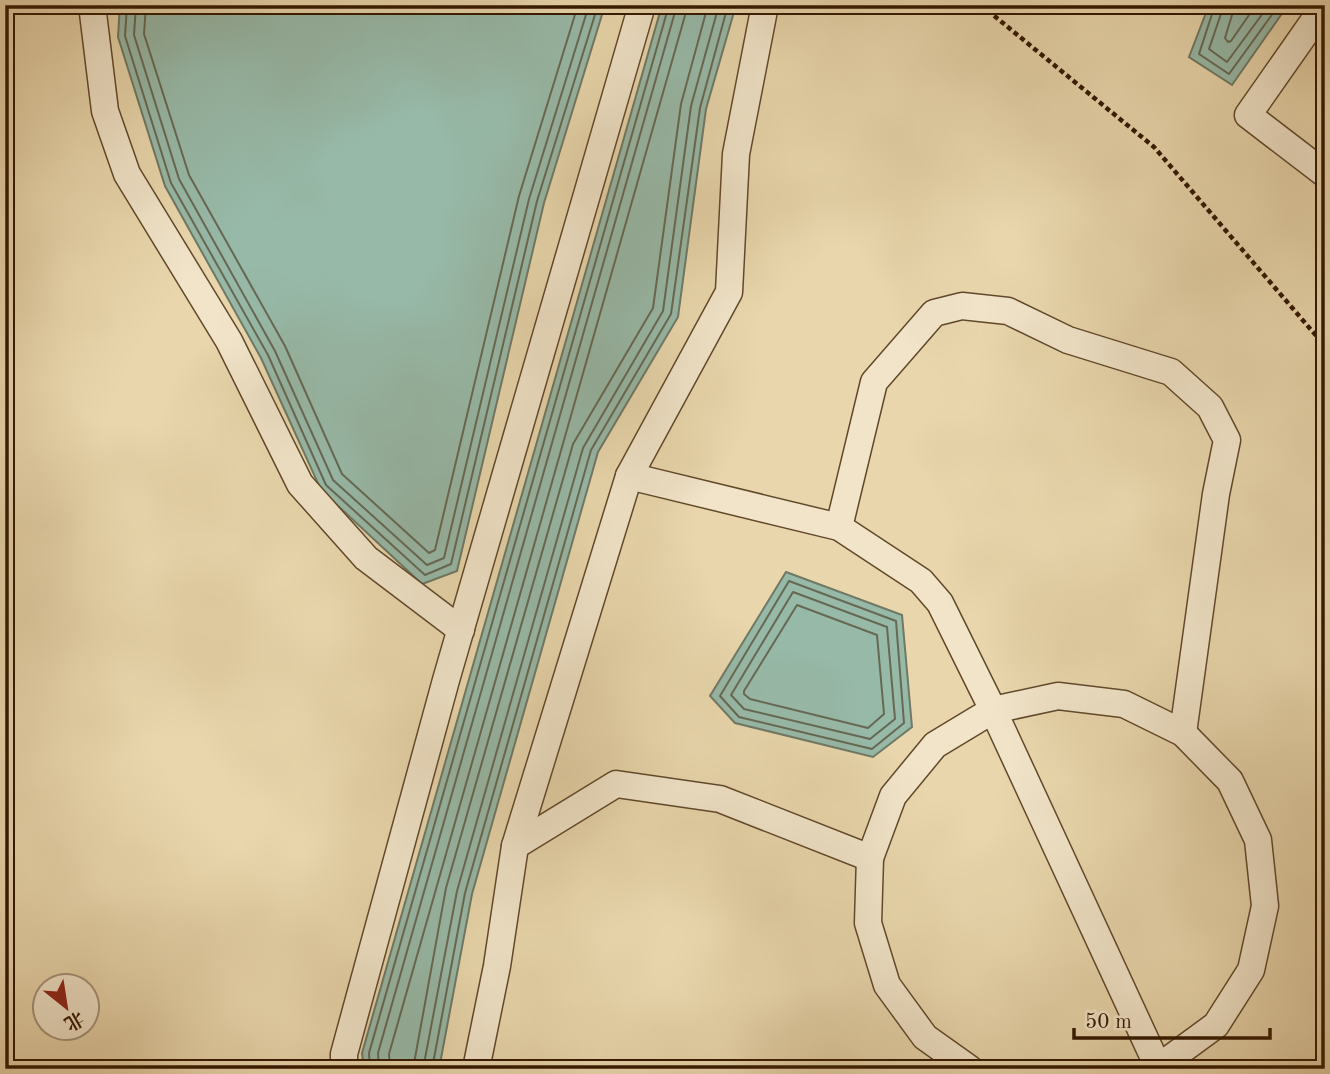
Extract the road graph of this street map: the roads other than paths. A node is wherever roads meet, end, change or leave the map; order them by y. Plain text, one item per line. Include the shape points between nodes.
1 (92, 5) edge
2 (642, 5) edge
3 (765, 5) edge
4 (1325, 5) edge
5 (1325, 174) edge
6 (629, 476) junction
7 (839, 527) junction
8 (461, 630) junction
9 (993, 710) junction
10 (1183, 733) junction
11 (515, 846) junction
12 (870, 858) junction
13 (1157, 1068) edge
14 (344, 1069) edge
15 (476, 1069) edge
16 (971, 1069) edge

1 - 8 street via 105,111 127,174 229,341 300,484 366,558
2 - 8 street
3 - 6 street via 736,154 729,292
4 - 5 street via 1248,115
6 - 7 street
6 - 11 street
7 - 9 street via 921,581 940,603
7 - 10 street via 874,382 934,313 962,306 1008,311 1068,340 1171,372 1210,407 1227,440
8 - 14 street via 344,1054
9 - 10 street via 1071,697 1124,704
9 - 12 street via 936,745 893,796
9 - 13 street
10 - 13 street via 1230,780 1258,840 1265,906 1251,970 1216,1025
11 - 12 street via 616,784 720,799
11 - 15 street via 498,966
12 - 16 street via 868,923 887,985 926,1037

